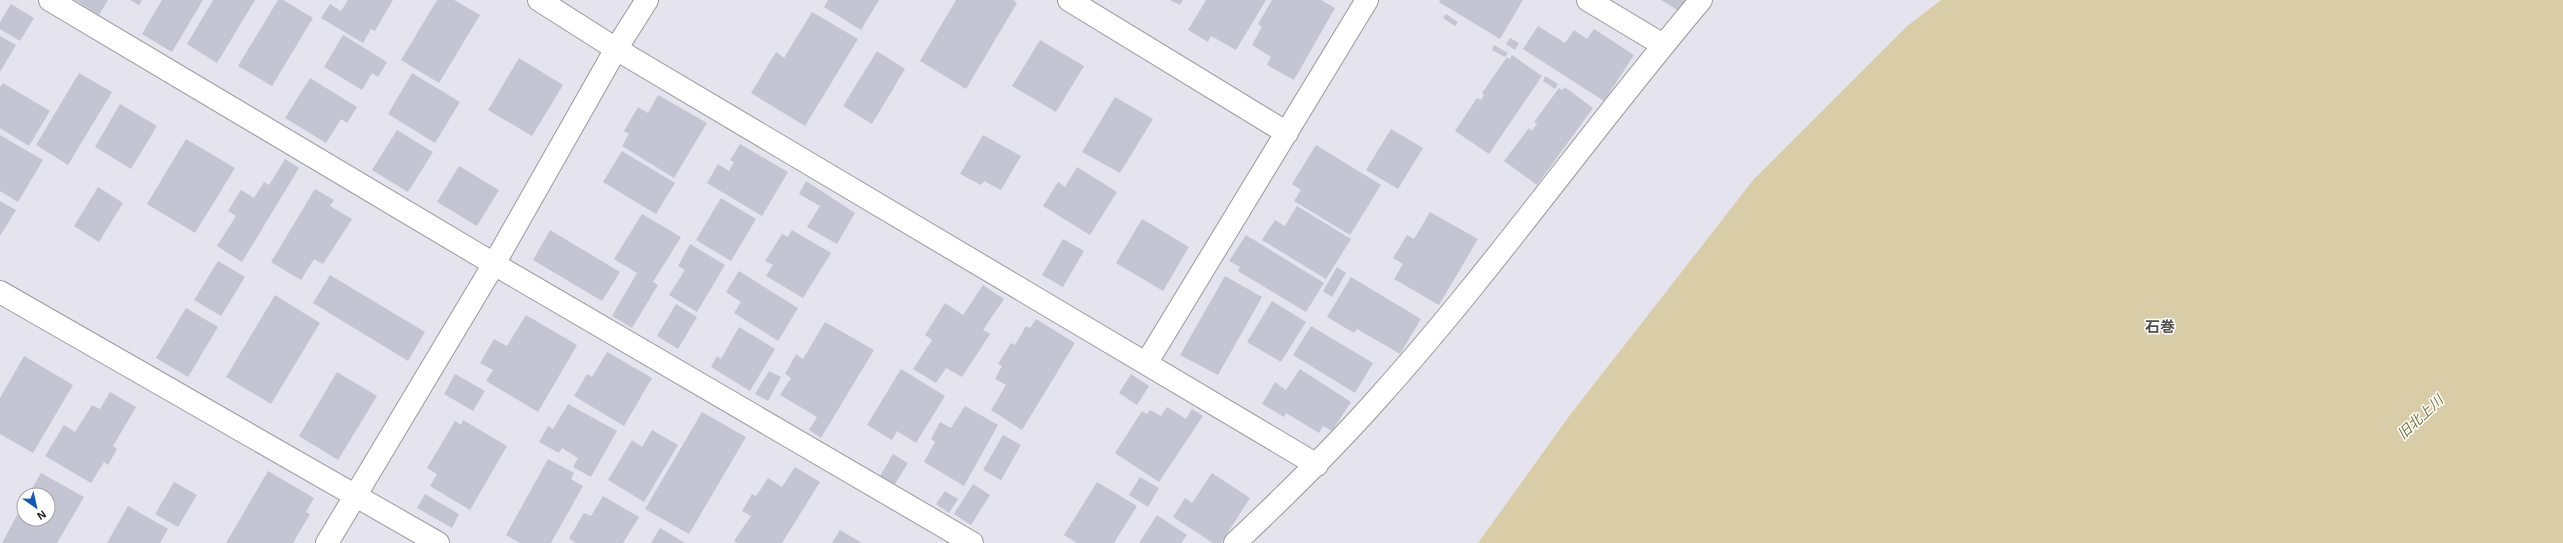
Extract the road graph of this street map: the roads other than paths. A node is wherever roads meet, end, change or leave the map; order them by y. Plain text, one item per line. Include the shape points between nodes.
1 (50, 0) edge
2 (539, 0) edge
3 (647, 0) edge
4 (1070, 0) edge
5 (1367, 0) edge
6 (1588, 0) edge
7 (1701, 0) edge
8 (1663, 45) junction
9 (616, 49) junction
10 (1286, 133) junction
11 (494, 264) junction
12 (0, 292) edge
13 (1147, 362) junction
14 (1317, 465) junction
15 (355, 495) junction
16 (327, 543) edge
17 (438, 543) edge
18 (972, 543) edge
19 (1235, 543) edge

1 - 11 street
2 - 9 street
3 - 9 street
4 - 10 street
5 - 10 street
6 - 8 street
7 - 8 street
8 - 14 street via 1381,396
9 - 11 street
9 - 13 street
10 - 13 street
11 - 15 street
11 - 18 street
12 - 15 street
13 - 14 street
14 - 19 street
15 - 16 street
15 - 17 street

